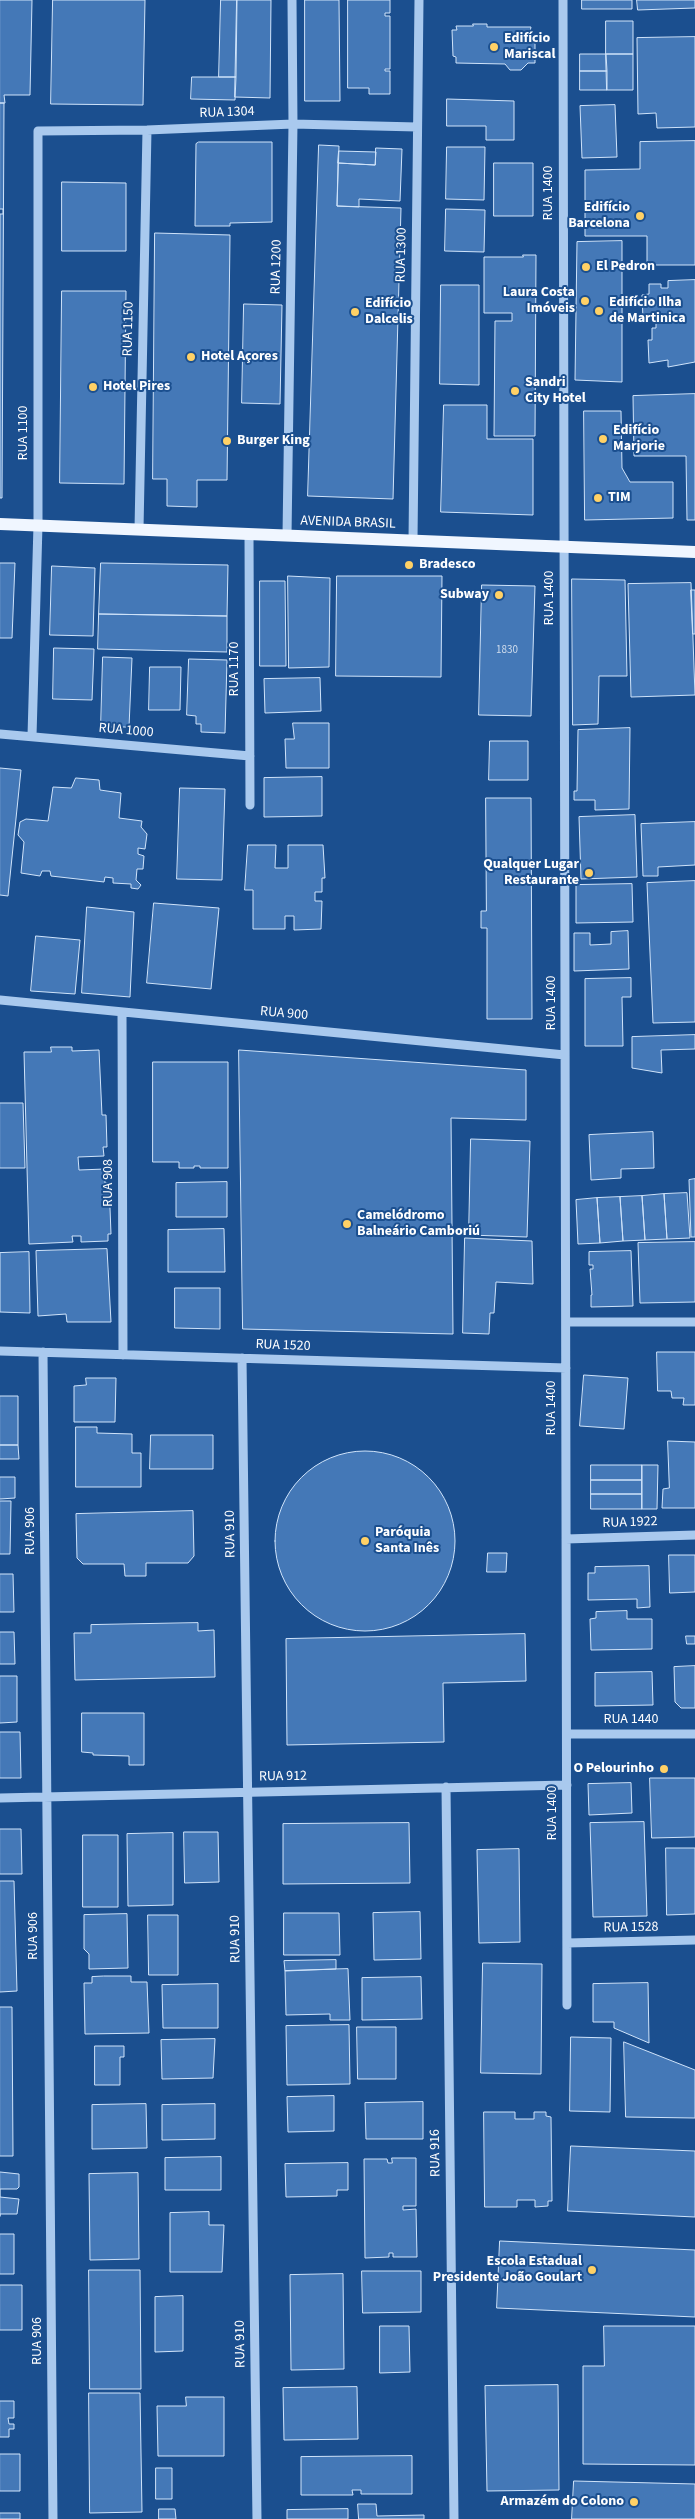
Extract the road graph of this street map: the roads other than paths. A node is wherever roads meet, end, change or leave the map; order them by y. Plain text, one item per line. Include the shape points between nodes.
1 (292, 0) edge
2 (419, 0) edge
3 (563, 0) edge
4 (293, 124) junction
5 (418, 127) junction
6 (147, 130) junction
7 (38, 131) joint
8 (0, 524) edge
9 (38, 525) junction
10 (139, 529) junction
11 (249, 534) junction
12 (287, 535) junction
13 (413, 540) junction
14 (564, 547) junction
15 (695, 552) edge
16 (0, 734) edge
17 (32, 736) junction
18 (250, 756) junction
19 (250, 805) dead end
20 (0, 1000) edge
21 (122, 1012) junction
22 (566, 1055) junction
23 (566, 1322) junction
24 (695, 1322) edge
25 (0, 1351) edge
26 (43, 1352) junction
27 (123, 1355) junction
28 (242, 1358) junction
29 (566, 1368) junction
30 (695, 1535) edge
31 (566, 1539) junction
32 (567, 1734) junction
33 (695, 1734) edge
34 (567, 1785) junction
35 (446, 1787) junction
36 (248, 1792) junction
37 (47, 1797) junction
38 (0, 1798) edge
39 (695, 1940) edge
40 (567, 1943) junction
41 (567, 2005) dead end
42 (53, 2519) edge
43 (257, 2519) edge
44 (454, 2519) edge

1 - 4 street, RUA 1200
2 - 5 street, RUA 1300
3 - 14 street, RUA 1400
4 - 5 street, RUA 1304
4 - 6 street, RUA 1304
4 - 12 street, RUA 1200
5 - 13 street, RUA 1300
6 - 7 street, RUA 1304
6 - 10 street, RUA 1150
7 - 9 street, RUA 1100
8 - 9 main road, AVENIDA BRASIL
9 - 10 main road, AVENIDA BRASIL
9 - 17 street, RUA 1100
10 - 11 main road, AVENIDA BRASIL
11 - 12 main road, AVENIDA BRASIL
11 - 18 street, RUA 1170
12 - 13 main road, AVENIDA BRASIL
13 - 14 main road, AVENIDA BRASIL
14 - 15 main road, AVENIDA BRASIL
14 - 22 street, RUA 1400
16 - 17 street, RUA 1000
17 - 18 street, RUA 1000
18 - 19 street, RUA 1170
20 - 21 street, RUA 900
21 - 22 street, RUA 900
21 - 27 street, RUA 908
22 - 23 street, RUA 1400
23 - 24 street
23 - 29 street, RUA 1400
25 - 26 street, RUA 1520
26 - 27 street, RUA 1520
26 - 37 street, RUA 906
27 - 28 street, RUA 1520
28 - 29 street, RUA 1520
28 - 36 street, RUA 910
29 - 31 street, RUA 1400
30 - 31 street, RUA 1922
31 - 32 street, RUA 1400
32 - 33 street, RUA 1440
32 - 34 street, RUA 1400
34 - 35 street, RUA 912
34 - 40 street, RUA 1400
35 - 36 street, RUA 912
35 - 44 street, RUA 916
36 - 37 street, RUA 912
36 - 43 street, RUA 910
37 - 38 street, RUA 912
37 - 42 street, RUA 906
39 - 40 street, RUA 1528
40 - 41 street, RUA 1400

